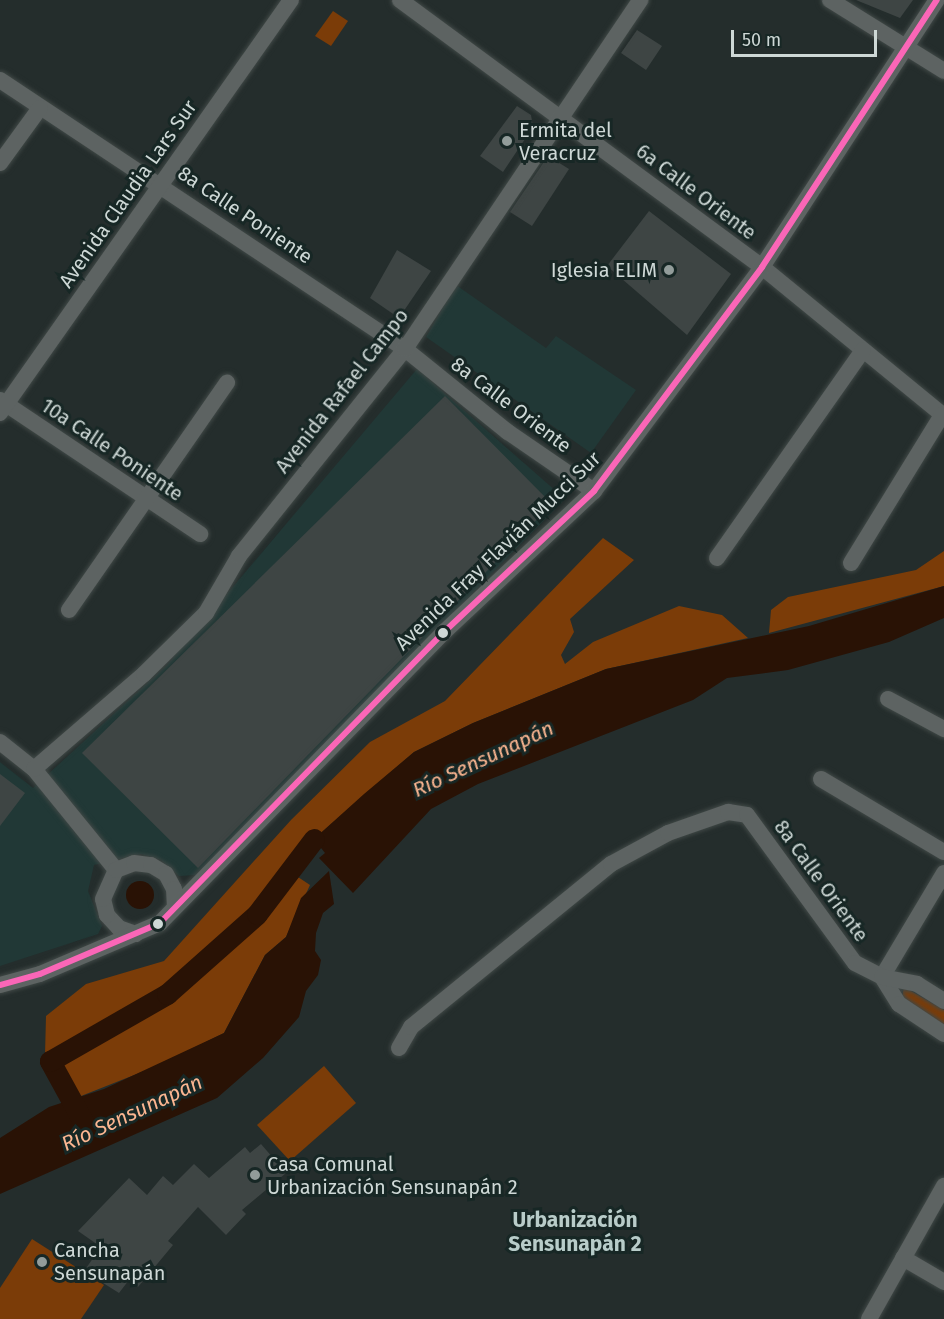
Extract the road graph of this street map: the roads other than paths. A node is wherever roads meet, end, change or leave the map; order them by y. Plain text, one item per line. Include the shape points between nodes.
1 (291, 0) edge
2 (400, 0) edge
3 (640, 0) edge
4 (830, 0) edge
5 (937, 0) edge
6 (905, 47) junction
7 (944, 70) edge
8 (0, 80) edge
9 (40, 108) junction
10 (561, 116) junction
11 (0, 163) edge
12 (161, 184) junction
13 (762, 267) junction
14 (405, 349) junction
15 (863, 350) junction
16 (227, 383) dead end
17 (2, 405) edge
18 (943, 416) edge
19 (594, 491) junction
20 (149, 501) junction
21 (200, 534) dead end
22 (717, 558) dead end
23 (851, 563) dead end
24 (69, 610) dead end
25 (888, 699) dead end
26 (944, 729) edge
27 (0, 742) edge
28 (34, 769) junction
29 (822, 779) dead end
30 (944, 852) edge
31 (116, 870) junction
32 (944, 873) edge
33 (175, 906) junction
34 (136, 934) junction
35 (882, 977) junction
36 (0, 984) edge
37 (944, 1001) edge
38 (944, 1034) edge
39 (399, 1048) dead end
40 (944, 1186) edge
41 (903, 1258) junction
42 (944, 1282) edge
43 (869, 1319) edge

1 - 12 street, Avenida Claudia Lars Sur
2 - 10 street, 6a Calle Oriente
3 - 10 street, Avenida Rafael Campo
4 - 6 street
5 - 6 street, Avenida Fray Flavián Mucci Sur
6 - 7 street
6 - 13 street, Avenida Fray Flavián Mucci Sur
8 - 9 street, 8a Calle Poniente
9 - 11 street
9 - 12 street, 8a Calle Poniente
10 - 13 street, 6a Calle Oriente
10 - 14 street, Avenida Rafael Campo
12 - 14 street, 8a Calle Poniente
12 - 17 street, Avenida Claudia Lars Sur
13 - 15 street, 6a Calle Oriente
13 - 19 street, Avenida Fray Flavián Mucci Sur
14 - 19 street, 8a Calle Oriente via 508,432
14 - 28 street, Avenida Rafael Campo via 239,556 206,613 144,674
15 - 18 street, 6a Calle Oriente
15 - 22 street
16 - 20 street
17 - 20 street, 10a Calle Poniente
18 - 23 street
19 - 33 street, Avenida Fray Flavián Mucci Sur via 444,632
20 - 21 street, 10a Calle Poniente
20 - 24 street
25 - 26 street
27 - 28 street
28 - 31 street
29 - 30 street
31 - 33 street via 134,863 152,865 166,874 174,889
31 - 34 street via 103,899 107,915 119,928
32 - 35 street
33 - 34 street, Avenida Fray Flavián Mucci Sur via 160,923
34 - 36 street, Avenida Fray Flavián Mucci Sur via 40,974
35 - 37 street, 8a Calle Oriente via 917,984
35 - 38 street via 899,1004
35 - 39 street, 8a Calle Oriente via 855,963 747,815 728,813 668,833 611,864 411,1027
40 - 41 street
41 - 42 street
41 - 43 street

